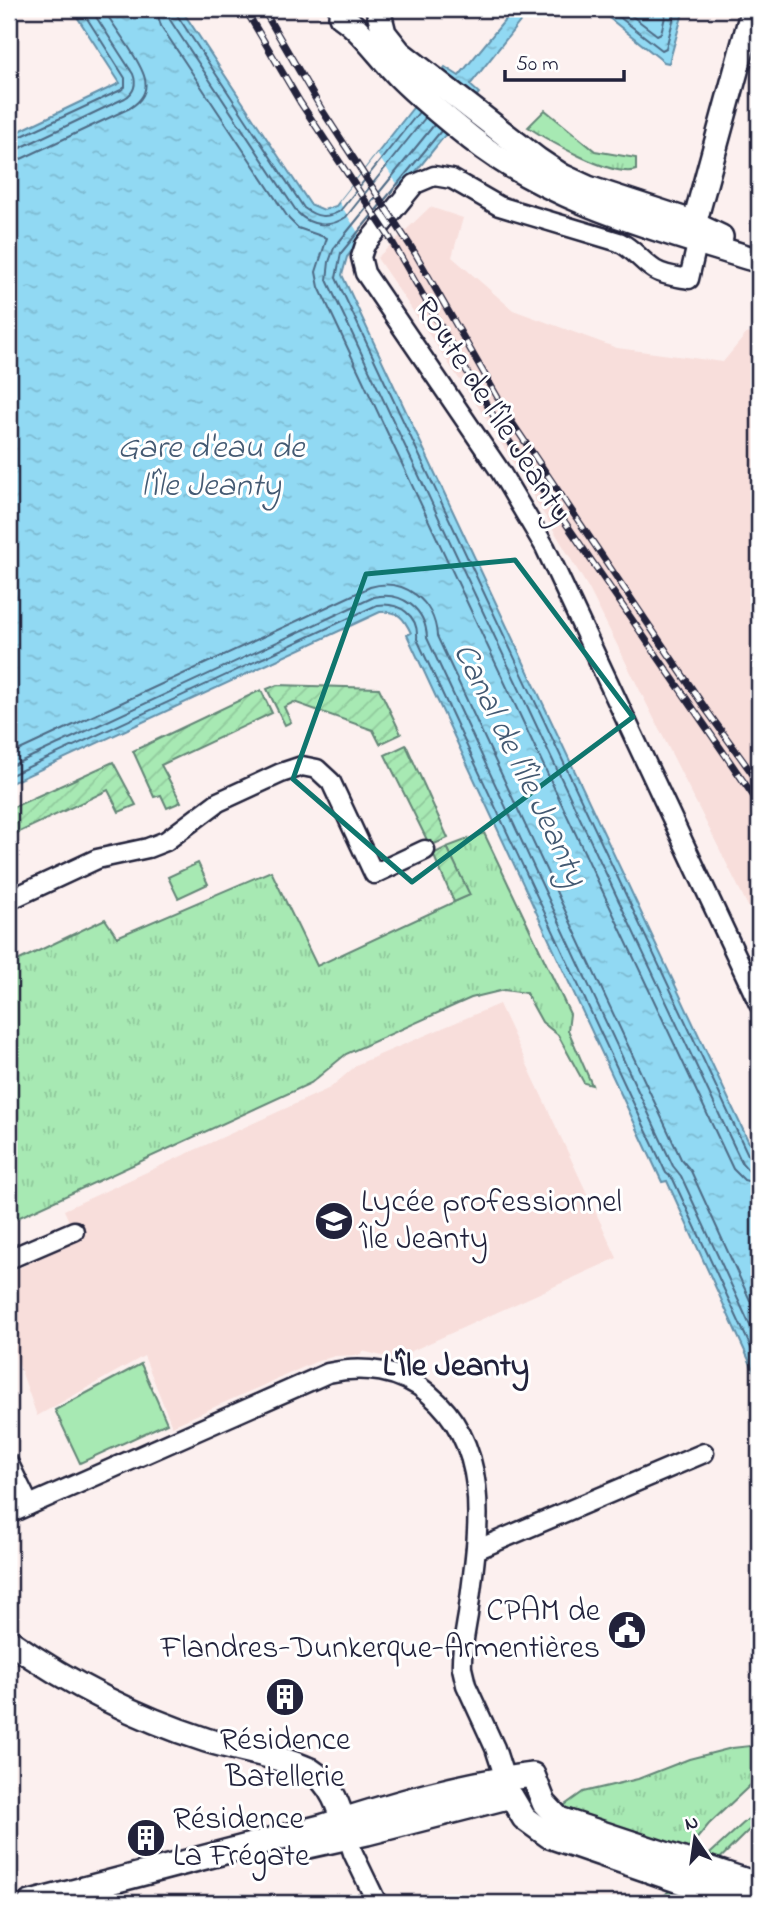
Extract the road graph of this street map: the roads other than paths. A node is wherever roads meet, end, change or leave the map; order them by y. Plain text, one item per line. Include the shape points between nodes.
1 (369, 9) edge
2 (378, 9) edge
3 (753, 9) edge
4 (335, 12) edge
5 (417, 79) junction
6 (696, 233) junction
7 (756, 260) edge
8 (425, 850) dead end
9 (9, 900) edge
10 (759, 1004) edge
11 (74, 1231) dead end
12 (9, 1259) edge
13 (704, 1453) dead end
14 (9, 1464) edge
15 (29, 1505) junction
16 (9, 1514) edge
17 (475, 1550) junction
18 (9, 1641) edge
19 (508, 1787) junction
20 (346, 1828) junction
21 (759, 1885) edge
22 (727, 1886) junction
23 (30, 1903) edge
24 (91, 1903) edge
25 (377, 1903) edge
26 (743, 1903) edge

1 - 4 street via 354,17
2 - 5 street via 383,29
3 - 6 street
4 - 5 street via 383,59
5 - 6 street via 475,111 562,176
5 - 6 street via 461,130 546,186 599,208
6 - 7 street
6 - 10 street, Route de l'Île Jeanty via 689,279 666,274 653,270 619,242 499,206 440,175 415,184 360,257 365,273 500,471 545,547
8 - 9 street via 374,874 331,782 317,769 302,766 218,802 166,841 97,859
11 - 12 street
13 - 17 street
14 - 15 street
15 - 16 street
15 - 17 street via 320,1375 354,1368 400,1376 424,1390 460,1433 478,1487
17 - 19 street via 462,1668
18 - 20 street via 138,1715 310,1770 330,1788
19 - 20 street
19 - 22 street via 520,1814 544,1833 628,1863
19 - 22 street via 533,1775 544,1803 559,1819 648,1848
20 - 23 street
20 - 24 street
20 - 25 street
21 - 22 street
22 - 26 street

